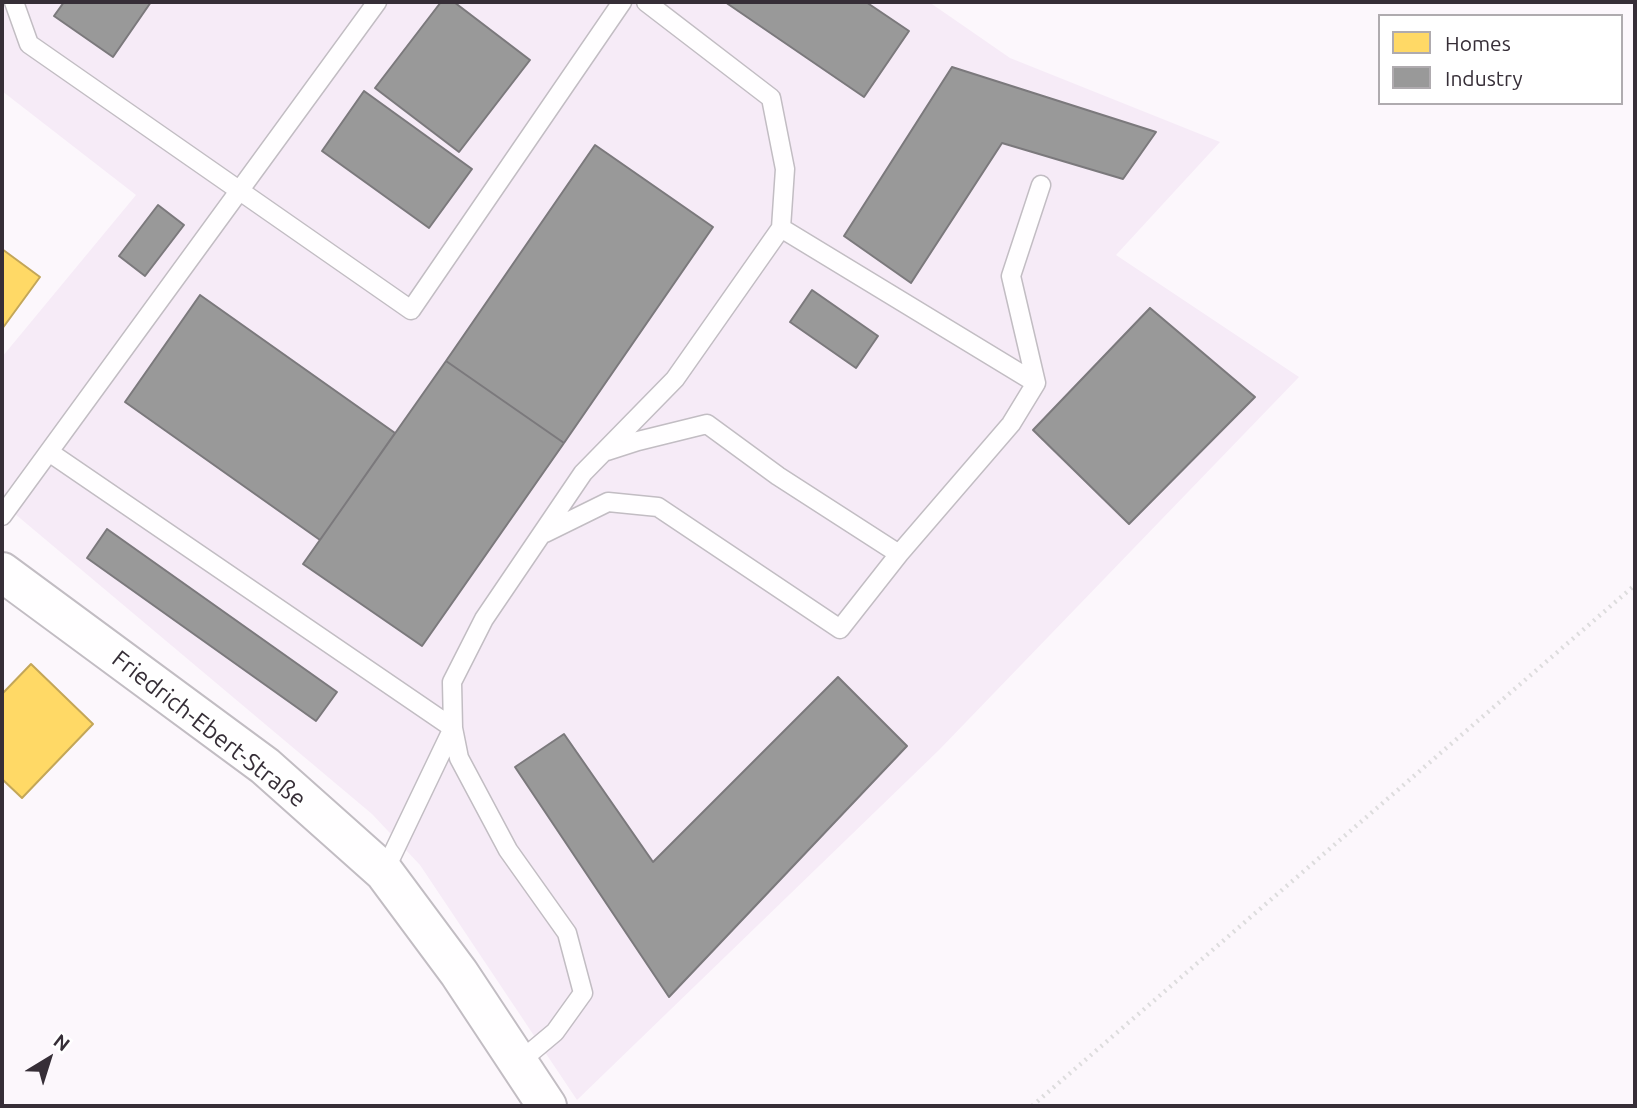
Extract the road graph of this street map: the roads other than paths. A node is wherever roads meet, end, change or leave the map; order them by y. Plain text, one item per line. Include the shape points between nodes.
1 (14, 2) edge
2 (377, 2) edge
3 (622, 2) edge
4 (646, 2) edge
5 (1041, 185) dead end
6 (238, 191) junction
7 (781, 228) junction
8 (1036, 383) junction
9 (48, 452) junction
10 (604, 452) junction
11 (2, 516) edge
12 (542, 535) junction
13 (899, 554) junction
14 (2, 572) edge
15 (453, 728) junction
16 (384, 872) junction
17 (518, 1063) junction
18 (547, 1106) edge

1 - 6 lane via 29,44
2 - 6 lane
3 - 6 lane via 411,310
4 - 7 lane via 771,98 785,169
5 - 8 lane via 1011,276
6 - 9 lane
7 - 8 lane
7 - 10 lane via 675,379
8 - 13 lane via 1011,424
9 - 11 lane
9 - 15 lane
10 - 12 lane via 583,473
10 - 13 lane via 707,424
12 - 13 lane via 608,502 658,507 841,629
12 - 15 lane via 484,619 452,682
14 - 16 main road, Friedrich-Ebert-Straße via 265,766
15 - 16 lane
15 - 17 lane via 459,758 508,850 567,933 583,993 555,1032
16 - 17 main road, Friedrich-Ebert-Straße
17 - 18 main road, Friedrich-Ebert-Straße

